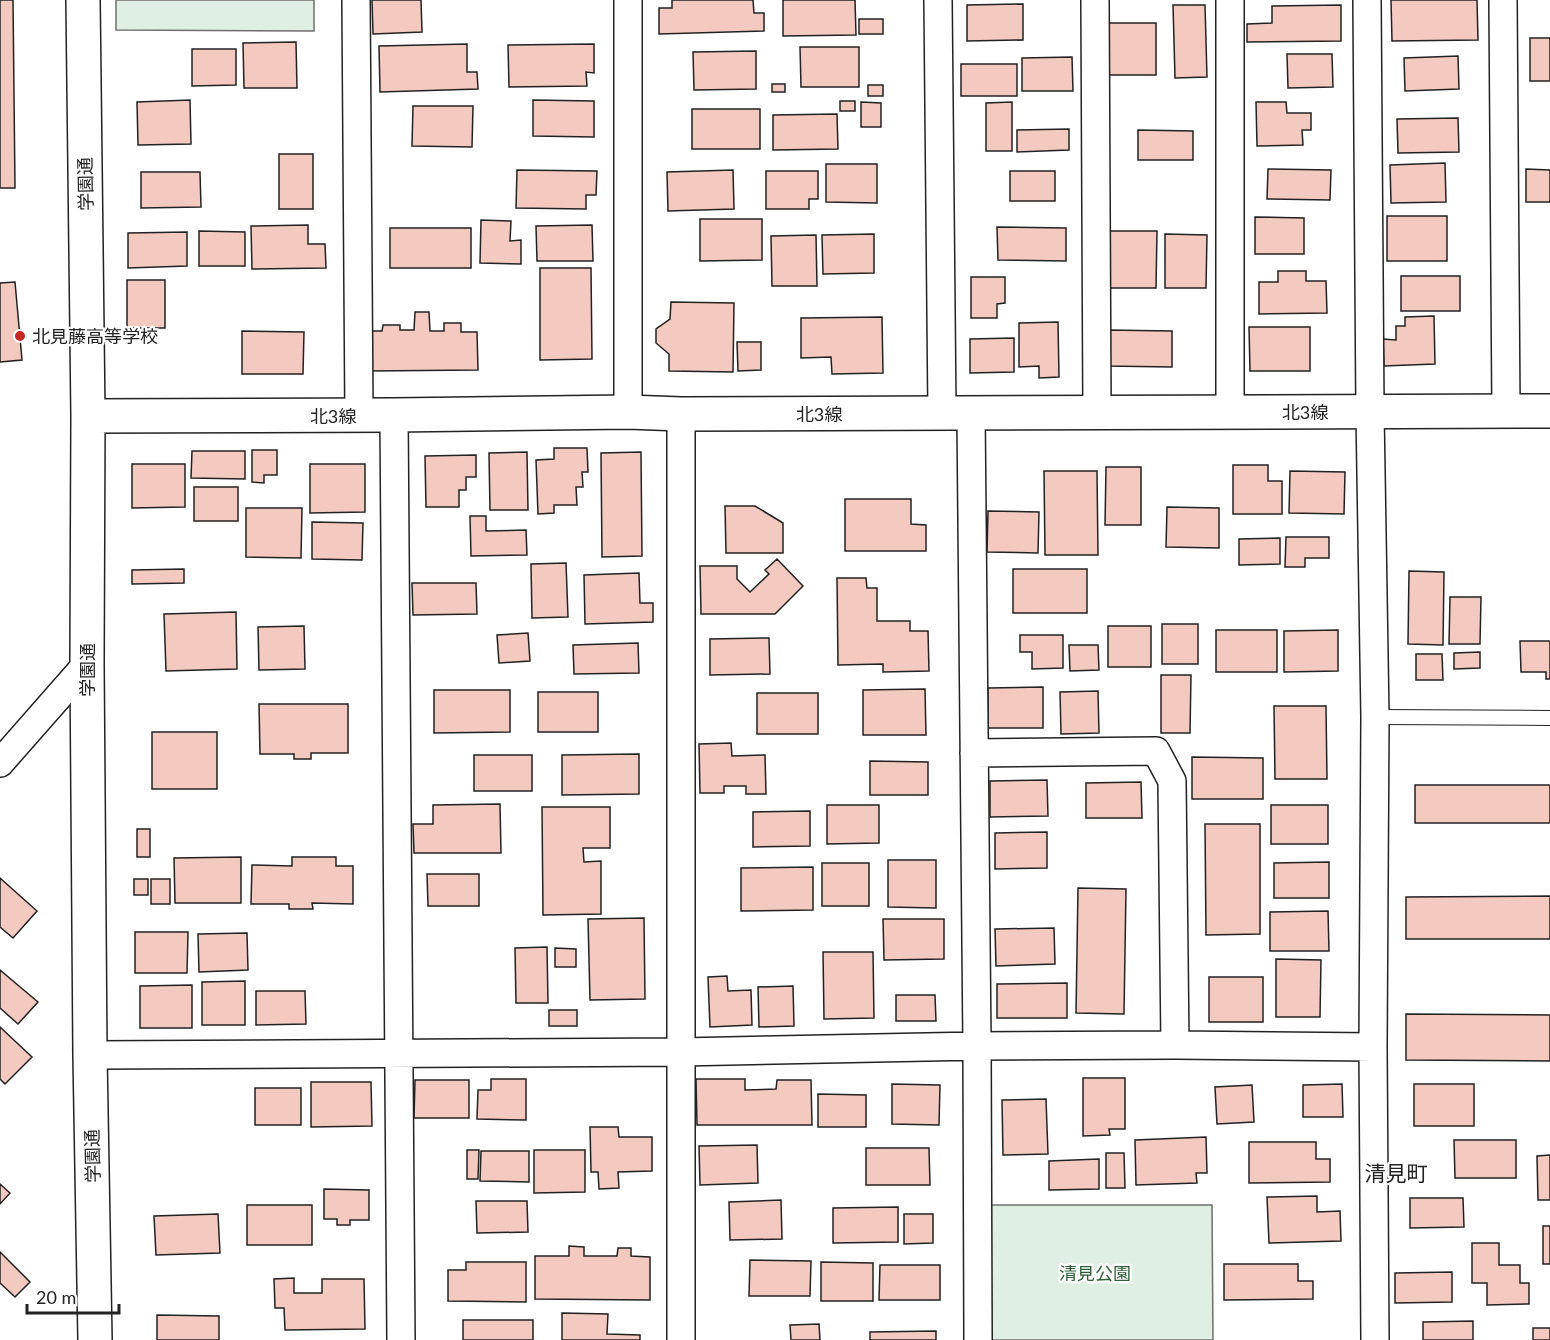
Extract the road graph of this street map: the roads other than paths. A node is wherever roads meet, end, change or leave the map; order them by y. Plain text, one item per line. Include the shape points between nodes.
1 (83, 0) edge
2 (356, 0) edge
3 (628, 0) edge
4 (938, 0) edge
5 (1095, 0) edge
6 (1230, 0) edge
7 (1367, 0) edge
8 (1503, 0) edge
9 (1506, 411) junction
10 (1550, 411) edge
11 (628, 412) junction
12 (1230, 412) junction
13 (1370, 412) junction
14 (956, 413) junction
15 (1097, 413) junction
16 (681, 414) junction
17 (359, 415) junction
18 (394, 415) junction
19 (88, 416) junction
20 (87, 664) junction
21 (1375, 717) junction
22 (1550, 718) edge
23 (974, 753) junction
24 (0, 763) edge
25 (1175, 1045) junction
26 (977, 1046) junction
27 (1373, 1047) junction
28 (681, 1052) junction
29 (399, 1054) junction
30 (90, 1055) junction
31 (95, 1340) edge
32 (401, 1340) edge
33 (681, 1340) edge
34 (978, 1340) edge
35 (1375, 1340) edge

1 - 19 street, 学園通
2 - 17 street
3 - 11 street
4 - 14 street
5 - 15 street
6 - 12 street
7 - 13 street
8 - 9 street
9 - 10 street, 北3線
9 - 13 street, 北3線
11 - 16 street, 北3線
11 - 18 street, 北3線
12 - 13 street, 北3線
12 - 15 street, 北3線
13 - 21 street
14 - 15 street, 北3線
14 - 16 street, 北3線
14 - 23 street
16 - 28 street
17 - 18 street, 北3線
17 - 19 street, 北3線
18 - 29 street
19 - 20 street, 学園通
20 - 24 street
20 - 30 street, 学園通
21 - 22 lane
21 - 27 street
23 - 25 street via 1156,751 1172,781
23 - 26 street
25 - 26 street
25 - 27 street
26 - 28 street
26 - 34 street
27 - 35 street
28 - 29 street
28 - 33 street
29 - 30 street
29 - 32 street
30 - 31 street, 学園通

